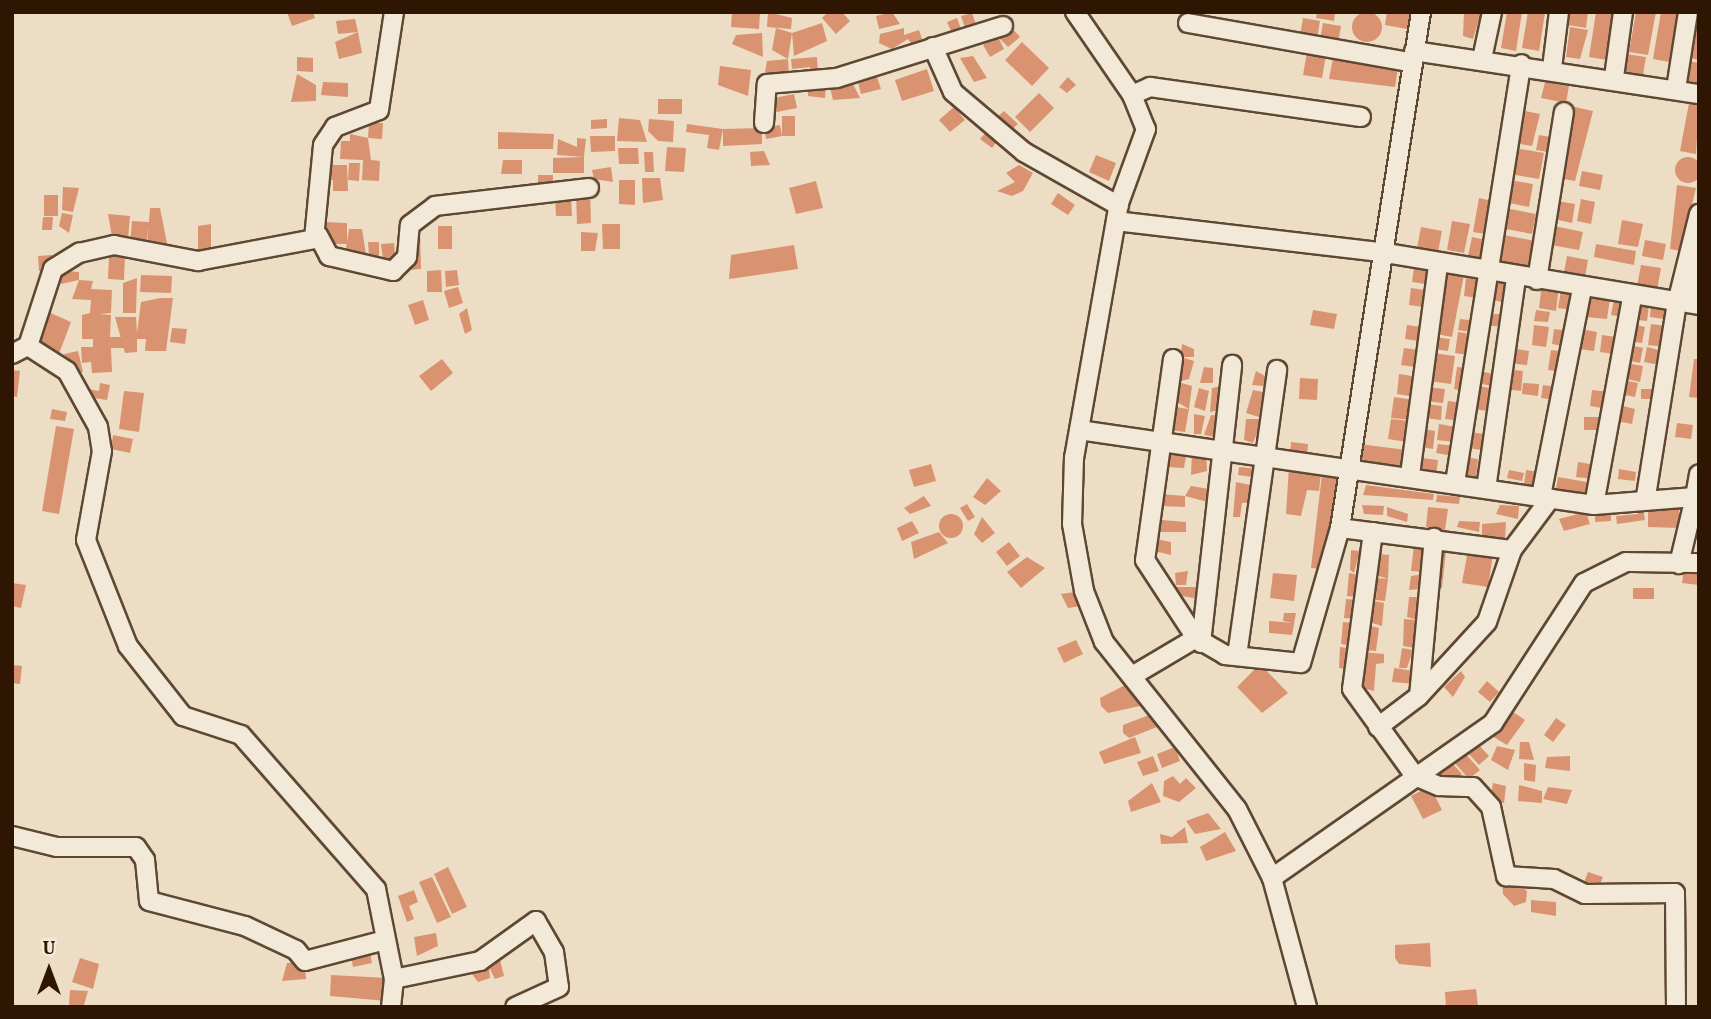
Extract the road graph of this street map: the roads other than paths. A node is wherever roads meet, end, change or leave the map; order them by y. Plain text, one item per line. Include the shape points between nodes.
1 (394, 12) edge
2 (1076, 12) edge
3 (1420, 12) edge
4 (1492, 12) edge
5 (1559, 12) edge
6 (1623, 12) edge
7 (1688, 12) edge
8 (1188, 23) dead end
9 (1003, 26) dead end
10 (933, 47) junction
11 (1412, 56) junction
12 (1482, 59) junction
13 (1521, 64) junction
14 (1552, 68) junction
15 (1614, 78) junction
16 (1676, 89) junction
17 (1699, 93) edge
18 (1132, 94) junction
19 (1564, 112) dead end
20 (1362, 117) dead end
21 (764, 124) dead end
22 (589, 188) dead end
23 (1118, 214) junction
24 (1699, 214) edge
25 (318, 235) junction
26 (1380, 253) junction
27 (1699, 253) edge
28 (1438, 266) junction
29 (1486, 275) junction
30 (1517, 277) junction
31 (1537, 280) junction
32 (1581, 288) junction
33 (1632, 297) junction
34 (1690, 304) edge
35 (20, 350) edge
36 (1174, 359) dead end
37 (1232, 365) dead end
38 (1278, 370) dead end
39 (1079, 430) junction
40 (1160, 438) junction
41 (1224, 449) junction
42 (1265, 457) junction
43 (1345, 470) junction
44 (1699, 474) edge
45 (1410, 475) junction
46 (1455, 483) junction
47 (1486, 489) junction
48 (1646, 496) junction
49 (1546, 497) junction
50 (1695, 497) junction
51 (1594, 505) junction
52 (1340, 528) junction
53 (1373, 532) junction
54 (1434, 538) junction
55 (1512, 550) junction
56 (1699, 563) edge
57 (1679, 564) junction
58 (1199, 641) junction
59 (1237, 656) junction
60 (1132, 676) junction
61 (1419, 696) junction
62 (1378, 727) junction
63 (1415, 776) junction
64 (12, 836) edge
65 (1272, 878) junction
66 (385, 940) junction
67 (394, 979) junction
68 (391, 1007) edge
69 (515, 1007) edge
70 (1307, 1007) edge
71 (1676, 1007) edge

1 - 25 street via 379,110 335,127 323,145
2 - 18 street
3 - 11 street
4 - 12 street
5 - 14 street
6 - 15 street
7 - 16 street
8 - 11 street
9 - 10 street
10 - 21 street via 837,78 767,84
10 - 23 street via 953,92 1024,152
11 - 12 street
11 - 26 street
12 - 13 street
13 - 14 street
13 - 29 street
14 - 15 street
15 - 16 street
16 - 17 street
18 - 20 street via 1150,87
18 - 23 street via 1146,130
19 - 31 street
22 - 25 street via 435,206 410,225 407,257 393,271 329,256
23 - 26 street
23 - 39 street
24 - 34 street
25 - 35 street via 303,244 198,261 114,245 79,253 52,269
26 - 28 street
26 - 43 street
27 - 34 street
28 - 29 street via 1464,265
28 - 45 street
29 - 30 street
29 - 46 street
30 - 31 street
30 - 47 street
31 - 32 street
32 - 33 street
32 - 49 street
33 - 34 street
33 - 51 street
34 - 48 street
35 - 66 street via 67,371 98,427 102,451 86,540 128,646 183,716 241,734 349,856 376,888
36 - 40 street
37 - 41 street
38 - 42 street
39 - 40 street
39 - 60 street via 1071,503 1084,592 1100,634
40 - 41 street
40 - 58 street via 1145,560
41 - 42 street
41 - 58 street
42 - 43 street
42 - 59 street
43 - 45 street
43 - 52 street
44 - 50 street
45 - 46 street
46 - 47 street
47 - 49 street
48 - 50 street
48 - 51 street
49 - 51 street
49 - 55 street
50 - 57 street
52 - 53 street
52 - 59 street via 1301,663
53 - 54 street
53 - 62 street via 1352,689
54 - 55 street
54 - 61 street
55 - 61 street via 1487,622
56 - 57 street
57 - 63 street via 1626,562 1584,583 1493,723
58 - 59 street
58 - 60 street
60 - 65 street via 1237,809
61 - 62 street
62 - 63 street
63 - 65 street
63 - 71 street via 1476,790 1497,819 1506,876 1554,879 1586,894 1675,893
64 - 66 street via 57,847 136,847 145,860 149,901 245,926 296,950 305,961
65 - 70 street
66 - 67 street
67 - 68 street
67 - 69 street via 480,961 536,921 554,952 559,987

